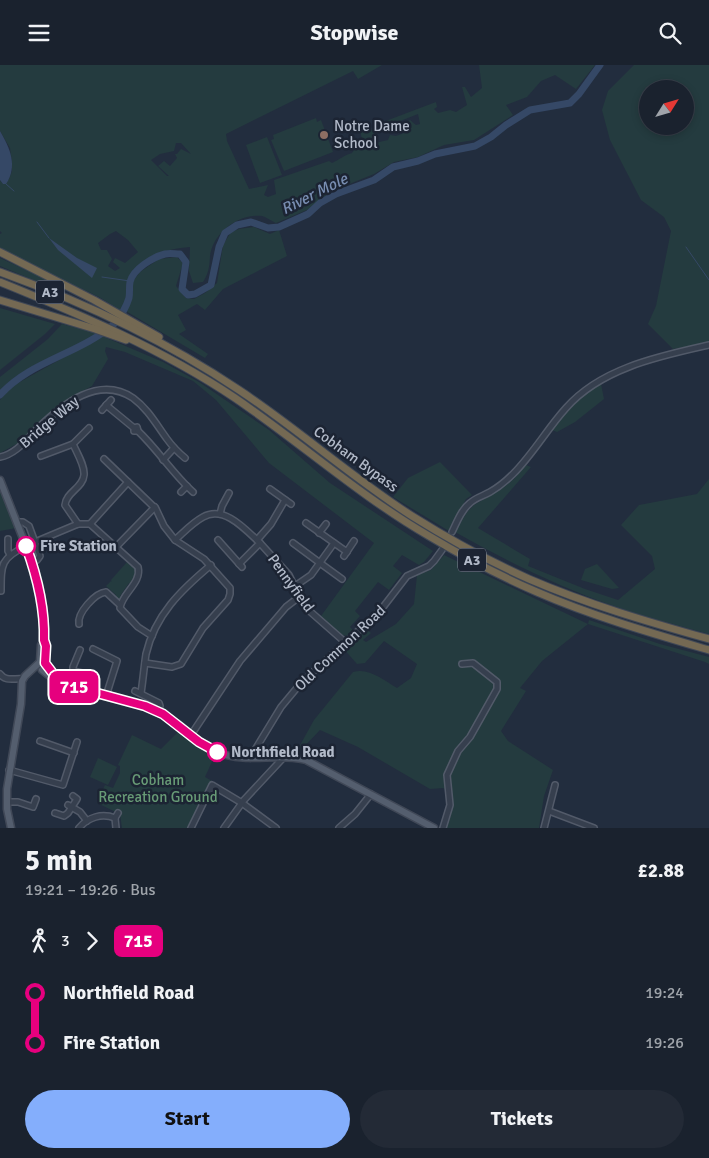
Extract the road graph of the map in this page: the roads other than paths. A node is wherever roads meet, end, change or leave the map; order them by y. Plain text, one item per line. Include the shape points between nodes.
1 (0, 252) edge
2 (0, 272) edge
3 (0, 282) edge
4 (0, 300) edge
5 (135, 327) junction
6 (126, 338) junction
7 (709, 345) edge
8 (102, 410) dead end
9 (89, 427) dead end
10 (79, 428) dead end
11 (84, 433) junction
12 (73, 444) junction
13 (45, 447) dead end
14 (174, 447) junction
15 (48, 453) junction
16 (41, 456) dead end
17 (1, 458) edge
18 (104, 459) dead end
19 (114, 459) dead end
20 (185, 459) dead end
21 (163, 460) junction
22 (109, 464) junction
23 (0, 480) edge
24 (128, 482) junction
25 (187, 486) junction
26 (1, 487) edge
27 (270, 489) dead end
28 (181, 492) dead end
29 (194, 492) dead end
30 (229, 493) dead end
31 (285, 500) junction
32 (291, 504) dead end
33 (155, 507) junction
34 (220, 514) junction
35 (17, 523) junction
36 (306, 523) dead end
37 (78, 524) junction
38 (90, 524) junction
39 (326, 524) dead end
40 (452, 532) dead end
41 (320, 533) junction
42 (8, 539) dead end
43 (175, 540) junction
44 (218, 541) dead end
45 (354, 541) dead end
46 (35, 542) junction
47 (259, 542) junction
48 (294, 543) dead end
49 (334, 543) junction
50 (8, 545) junction
51 (15, 545) dead end
52 (26, 546) junction
53 (116, 547) junction
54 (442, 550) dead end
55 (10, 555) junction
56 (32, 563) junction
57 (320, 563) junction
58 (211, 565) junction
59 (342, 579) dead end
60 (296, 586) junction
61 (8, 587) dead end
62 (1, 589) edge
63 (299, 597) junction
64 (120, 605) junction
65 (79, 624) dead end
66 (152, 636) junction
67 (709, 639) edge
68 (346, 643) junction
69 (93, 649) dead end
70 (80, 650) dead end
71 (709, 650) edge
72 (145, 663) junction
73 (462, 664) dead end
74 (42, 666) junction
75 (73, 671) junction
76 (82, 673) dead end
77 (0, 674) edge
78 (25, 676) junction
79 (66, 682) junction
80 (106, 696) junction
81 (158, 711) junction
82 (191, 735) junction
83 (40, 741) dead end
84 (77, 742) dead end
85 (74, 753) junction
86 (273, 757) junction
87 (284, 757) junction
88 (250, 758) junction
89 (274, 768) junction
90 (9, 769) junction
91 (555, 785) dead end
92 (3, 789) edge
93 (371, 794) junction
94 (73, 796) dead end
95 (36, 799) dead end
96 (7, 801) junction
97 (242, 803) junction
98 (70, 807) junction
99 (549, 811) junction
100 (55, 813) dead end
101 (87, 821) junction
102 (11, 828) edge
103 (79, 828) edge
104 (116, 828) edge
105 (191, 828) edge
106 (224, 828) edge
107 (276, 828) edge
108 (339, 828) edge
109 (434, 828) edge
110 (443, 828) edge
111 (544, 828) edge
112 (594, 828) edge

1 - 5 highway via 105,307
2 - 5 highway, Cobham Bypass / A3
3 - 6 highway, Cobham Bypass / A3 via 93,320
4 - 6 highway
5 - 67 highway, Cobham Bypass / A3 via 211,372 266,409 364,484 470,549 528,579 592,603
6 - 71 highway, Cobham Bypass / A3 via 159,353 234,398 387,511 472,560 555,599 634,628
7 - 40 street via 672,353 622,370 586,389 565,409 504,483 465,508
8 - 21 street via 108,402 149,441
9 - 11 street
10 - 11 street
11 - 12 street
12 - 15 street
12 - 37 street via 84,474 65,505
13 - 15 street
14 - 17 street, Bridge Way via 137,401 118,391 99,389 74,399 21,446
14 - 20 street, Bridge Way
14 - 21 street
15 - 16 street
18 - 22 street
19 - 22 street
21 - 25 street
22 - 24 street
23 - 26 main road
24 - 33 street
24 - 38 street
25 - 28 street
25 - 29 street
26 - 35 main road
27 - 31 street
30 - 34 street
31 - 32 street
31 - 47 street
33 - 43 street
33 - 53 street
34 - 43 street via 203,517
34 - 47 street, Pennyfield via 230,518
35 - 46 street via 28,524
35 - 52 main road
36 - 41 street
37 - 38 street
37 - 46 street
38 - 53 street
39 - 41 street
41 - 49 street
42 - 50 street
43 - 58 street
44 - 47 street via 241,565
45 - 49 street via 345,554
46 - 56 street via 40,556
47 - 60 street, Pennyfield
48 - 57 street
49 - 57 street
50 - 51 street
50 - 55 street
52 - 55 street
52 - 56 main road
53 - 64 street via 136,565 139,572
54 - 68 street, Old Common Road via 429,566 407,575 380,611
55 - 62 street via 3,566
56 - 74 main road via 41,599
57 - 59 street via 335,570
57 - 60 street
58 - 66 street via 170,604
58 - 72 street via 229,586 228,600 203,628 181,664 172,667
60 - 63 street, Pennyfield
61 - 62 street
63 - 68 street, Pennyfield via 308,610
63 - 82 street via 286,607 240,661
64 - 65 street via 106,592 100,593 81,613
64 - 66 street via 121,611 135,625
66 - 72 street
68 - 88 street, Old Common Road via 290,695
69 - 80 street via 117,661
70 - 75 street
72 - 81 street via 138,692 160,704
73 - 110 street via 473,663 497,682 497,689 470,737 458,751 447,775 450,805
74 - 78 main road
74 - 79 main road
75 - 76 street
75 - 79 street
77 - 78 street via 8,679
78 - 90 main road
79 - 80 main road
80 - 81 main road
81 - 82 main road
82 - 88 main road via 217,752
83 - 85 street
84 - 85 street
85 - 90 street via 63,785
86 - 87 main road
86 - 88 main road
86 - 89 street
87 - 89 street
87 - 93 main road via 310,761
89 - 97 street
90 - 92 main road
91 - 99 street
92 - 96 main road
93 - 108 street
93 - 109 main road
94 - 98 street via 77,799
95 - 96 street via 33,807
96 - 102 main road
97 - 105 street via 212,785
97 - 106 street
97 - 107 street
98 - 100 street via 64,816
98 - 101 street
99 - 111 street
99 - 112 street
101 - 103 street
101 - 104 street via 102,815 116,816

